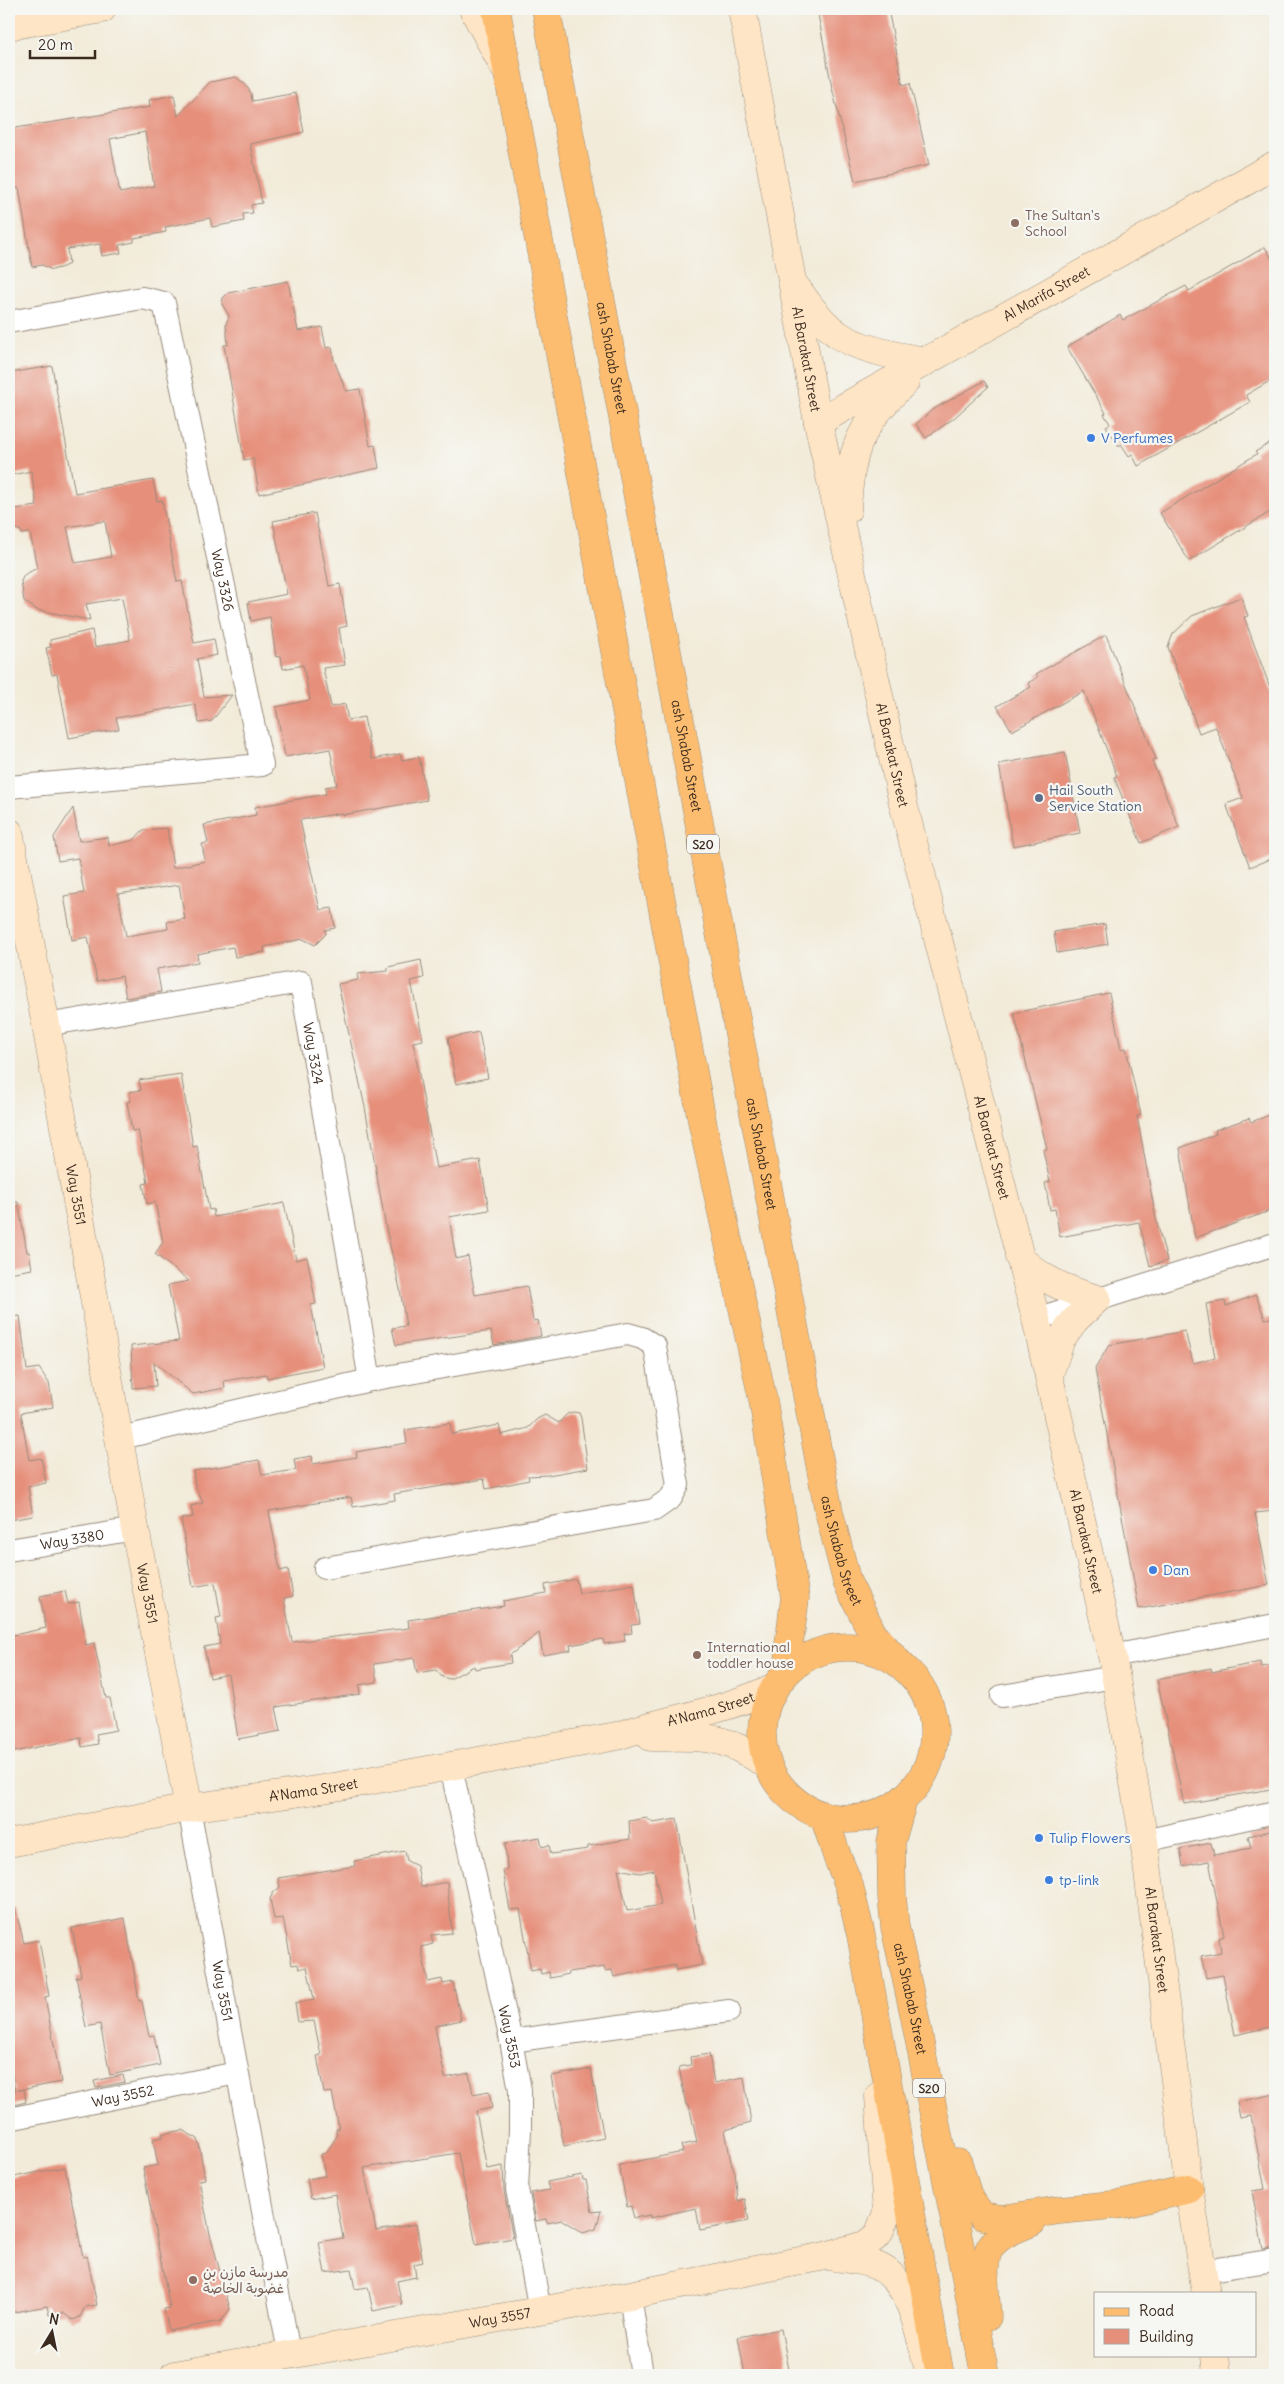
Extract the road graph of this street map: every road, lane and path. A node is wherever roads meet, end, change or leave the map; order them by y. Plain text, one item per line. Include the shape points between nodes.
1 (102, 9) edge
2 (473, 9) edge
3 (496, 9) edge
4 (546, 9) edge
5 (742, 9) edge
6 (9, 26) edge
7 (508, 76) junction
8 (1275, 165) edge
9 (792, 281) junction
10 (9, 322) edge
11 (926, 361) junction
12 (818, 422) junction
13 (845, 544) junction
14 (9, 787) edge
15 (9, 832) edge
16 (16, 916) edge
17 (46, 1025) junction
18 (1275, 1244) edge
19 (1019, 1257) junction
20 (1098, 1299) junction
21 (1036, 1319) junction
22 (1048, 1375) junction
23 (370, 1380) junction
24 (120, 1438) junction
25 (135, 1529) junction
26 (9, 1550) edge
27 (325, 1568) dead end
28 (1275, 1625) edge
29 (900, 1664) junction
30 (1114, 1666) junction
31 (782, 1678) junction
32 (1002, 1696) dead end
33 (617, 1736) junction
34 (767, 1765) junction
35 (451, 1767) junction
36 (903, 1800) junction
37 (189, 1808) junction
38 (1275, 1812) edge
39 (824, 1816) junction
40 (1144, 1841) junction
41 (9, 1843) edge
42 (871, 1995) junction
43 (729, 2011) dead end
44 (914, 2013) junction
45 (511, 2041) junction
46 (237, 2074) junction
47 (9, 2119) edge
48 (1189, 2189) junction
49 (1060, 2210) junction
50 (825, 2256) junction
51 (1275, 2260) edge
52 (1204, 2282) edge
53 (630, 2295) junction
54 (540, 2310) junction
55 (289, 2353) junction
56 (1215, 2356) edge
57 (174, 2375) edge
58 (642, 2375) edge
59 (930, 2375) edge
60 (940, 2375) edge
61 (985, 2375) edge
62 (993, 2375) edge
63 (1218, 2375) edge

1 - 6 street
2 - 7 street
3 - 7 main road, S20
4 - 29 main road, ash Shabab Street / S20 via 829,1512 847,1582 873,1634
5 - 9 street, Al Barakat Street
7 - 31 main road, S20 via 703,1126 763,1400 795,1598
8 - 11 street, Al Marifa Street
9 - 11 street via 815,314 838,335 864,346
9 - 12 street, Al Barakat Street
10 - 14 street, Way 3326 via 142,298 164,303 262,765
11 - 12 street, Al Marifa Street
11 - 13 street via 866,426 855,446 848,476
12 - 13 street, Al Barakat Street
13 - 19 street, Al Barakat Street via 903,803
15 - 16 street, Way 3551
16 - 17 street, Way 3551
17 - 23 street, Way 3324 via 301,982
17 - 24 street, Way 3551
18 - 20 street
19 - 20 street via 1033,1271 1060,1287
19 - 21 street, Al Barakat Street
20 - 21 street
20 - 22 street via 1074,1321 1061,1339
21 - 22 street, Al Barakat Street
22 - 30 street, Al Barakat Street
23 - 24 street
23 - 27 street via 628,1334 642,1338 655,1346 678,1485 670,1498 654,1510
24 - 25 street, Way 3551
25 - 26 street, Way 3380
25 - 37 street, Way 3551
28 - 30 street
29 - 31 main road, S20 via 879,1652 856,1647 832,1648 810,1655
29 - 36 main road, S20 via 922,1687 929,1702 935,1736 926,1771
30 - 32 street
30 - 40 street, Al Barakat Street
31 - 33 street, A'Nama Street via 748,1700
31 - 34 main road, S20 via 765,1706 762,1745
33 - 34 street, A'Nama Street via 701,1736 732,1744
33 - 35 street, A'Nama Street
34 - 39 main road, S20 via 790,1797
35 - 37 street, A'Nama Street
35 - 45 street, Way 3553
36 - 39 main road, S20 via 879,1814 852,1819
36 - 44 main road, ash Shabab Street / S20 via 892,1842 892,1897 895,1927
37 - 41 street, A'Nama Street
37 - 46 street, Way 3551
38 - 40 street
39 - 42 main road via 849,1886
40 - 48 street, Al Barakat Street
42 - 50 street via 887,2212 878,2235 864,2245
42 - 60 main road
43 - 45 street
44 - 49 main road via 968,2196 982,2216 1002,2219
44 - 61 main road, ash Shabab Street / S20
45 - 54 street, Way 3553 via 520,2090 517,2189
46 - 47 street, Way 3552
46 - 55 street, Way 3551
48 - 49 main road via 1124,2204
48 - 52 street, Al Barakat Street
49 - 62 main road via 1007,2233 991,2246 986,2261 986,2297
50 - 53 street, Way 3557
50 - 59 street via 861,2260 880,2267 897,2280 914,2316
51 - 52 street
53 - 54 street, Way 3557
53 - 58 street
54 - 55 street, Way 3557
55 - 57 street, Way 3557
56 - 63 street

